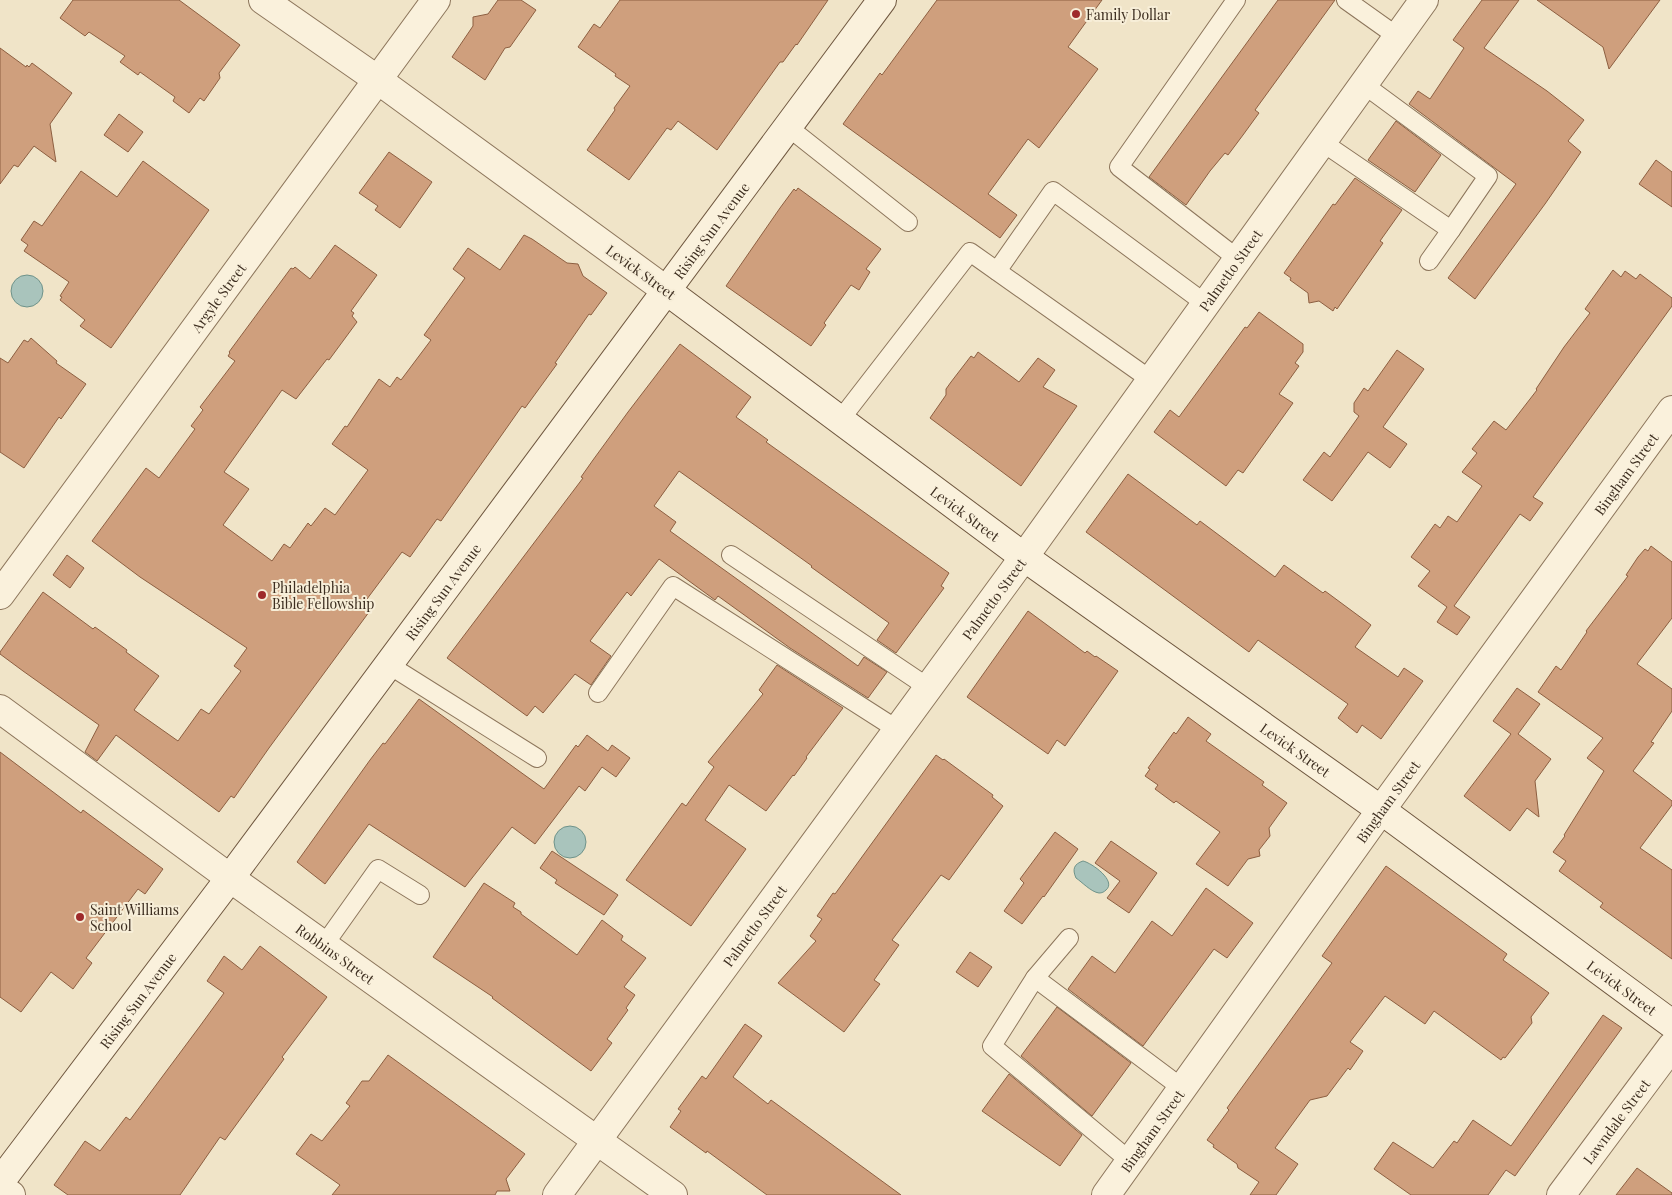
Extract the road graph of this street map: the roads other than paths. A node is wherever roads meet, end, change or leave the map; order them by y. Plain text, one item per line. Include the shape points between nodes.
1 (263, 0) edge
2 (436, 0) edge
3 (882, 0) edge
4 (1236, 0) edge
5 (1346, 0) edge
6 (1424, 0) edge
7 (1398, 36) junction
8 (378, 80) junction
9 (1364, 84) junction
10 (788, 128) junction
11 (1322, 142) junction
12 (908, 222) dead end
13 (1451, 230) junction
14 (1238, 259) junction
15 (1429, 262) dead end
16 (997, 271) junction
17 (667, 291) junction
18 (1206, 304) junction
19 (1151, 380) junction
20 (1672, 410) edge
21 (840, 420) junction
22 (731, 555) dead end
23 (1024, 557) junction
24 (0, 595) edge
25 (389, 665) junction
26 (929, 688) junction
27 (598, 693) dead end
28 (0, 709) edge
29 (898, 730) junction
30 (538, 758) dead end
31 (1381, 810) junction
32 (230, 878) junction
33 (420, 895) dead end
34 (1069, 938) dead end
35 (324, 945) junction
36 (1035, 978) junction
37 (1672, 1024) edge
38 (1672, 1046) edge
39 (1182, 1088) junction
40 (597, 1140) junction
41 (1130, 1161) junction
42 (0, 1182) edge
43 (0, 1187) edge
44 (11, 1195) edge
45 (557, 1195) edge
46 (673, 1195) edge
47 (1106, 1195) edge
48 (1561, 1195) edge

1 - 8 street, Levick Street
2 - 8 street, Argyle Street
3 - 10 street, Rising Sun Avenue
4 - 14 lane via 1119,167
5 - 7 lane
6 - 7 street, Palmetto Street
7 - 9 street, Palmetto Street
8 - 17 street, Levick Street
8 - 24 street, Argyle Street
9 - 11 street, Palmetto Street
9 - 13 lane via 1488,176
10 - 12 lane
10 - 17 street, Rising Sun Avenue
11 - 13 lane
11 - 14 street, Palmetto Street
13 - 15 lane
14 - 18 street, Palmetto Street
16 - 18 lane via 1053,191
16 - 19 lane
16 - 21 lane via 970,252
17 - 21 street, Levick Street
17 - 25 street, Rising Sun Avenue
18 - 19 street, Palmetto Street
19 - 23 street, Palmetto Street
20 - 31 street, Bingham Street
21 - 23 street, Levick Street
22 - 26 lane
23 - 26 street, Palmetto Street
23 - 31 street, Levick Street
25 - 30 lane
25 - 32 street, Rising Sun Avenue
26 - 29 street, Palmetto Street
27 - 29 lane via 673,586
28 - 32 street, Robbins Street
29 - 40 street, Palmetto Street
31 - 37 street, Levick Street
31 - 39 street, Bingham Street
32 - 35 street, Robbins Street
32 - 42 street, Rising Sun Avenue
33 - 35 lane via 378,869
34 - 36 lane
35 - 40 street, Robbins Street
36 - 39 lane
36 - 41 lane via 992,1046
38 - 48 street, Lawndale Street
39 - 41 street, Bingham Street
40 - 45 street, Palmetto Street
40 - 46 street, Robbins Street
41 - 47 street, Bingham Street
43 - 44 street

